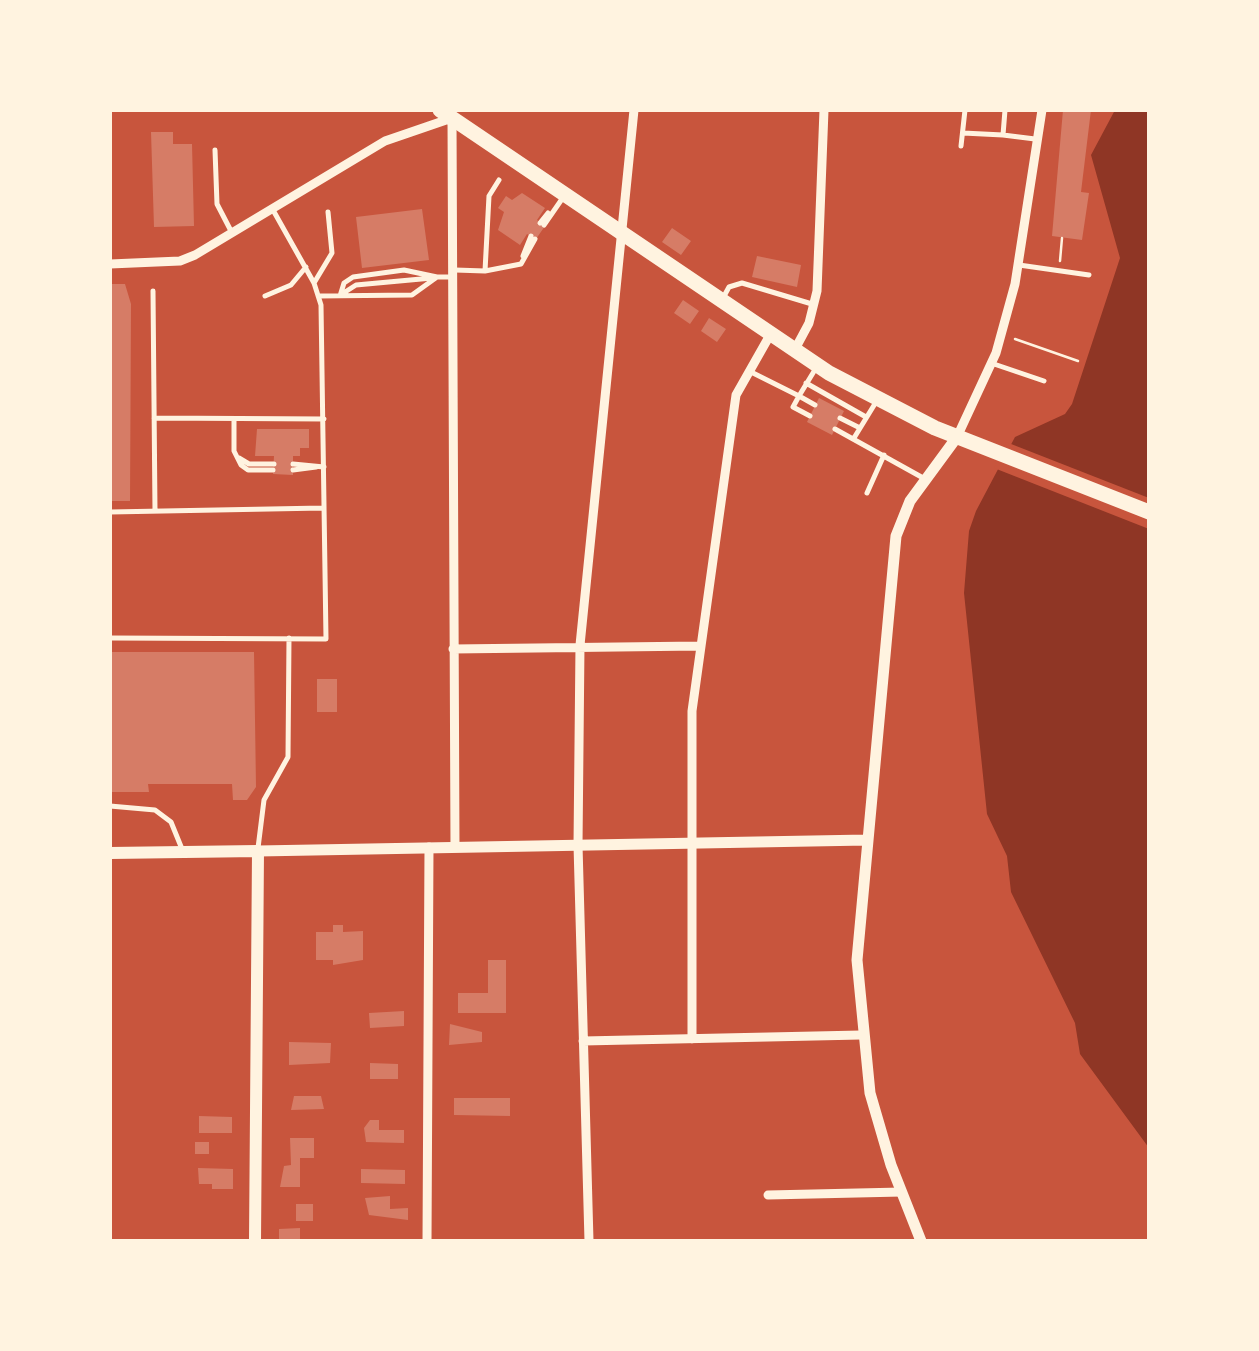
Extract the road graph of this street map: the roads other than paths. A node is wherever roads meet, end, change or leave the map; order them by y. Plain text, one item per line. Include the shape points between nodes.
1 (634, 110) edge
2 (824, 110) edge
3 (965, 110) edge
4 (1005, 110) edge
5 (1042, 110) edge
6 (449, 113) edge
7 (962, 133) junction
8 (1002, 136) junction
9 (1038, 139) junction
10 (962, 146) dead end
11 (215, 150) dead end
12 (500, 180) dead end
13 (560, 202) junction
14 (273, 210) junction
15 (328, 212) dead end
16 (542, 224) dead end
17 (232, 234) junction
18 (624, 235) junction
19 (533, 237) dead end
20 (110, 264) edge
21 (1019, 265) junction
22 (306, 267) junction
23 (486, 271) junction
24 (452, 273) junction
25 (1089, 274) dead end
26 (437, 277) junction
27 (314, 283) junction
28 (153, 291) dead end
29 (265, 296) dead end
30 (318, 296) junction
31 (340, 296) junction
32 (721, 301) junction
33 (814, 305) junction
34 (770, 335) junction
35 (794, 351) junction
36 (991, 364) junction
37 (817, 366) junction
38 (746, 370) junction
39 (1044, 382) dead end
40 (806, 383) junction
41 (799, 396) junction
42 (878, 399) junction
43 (816, 405) dead end
44 (810, 416) dead end
45 (866, 417) junction
46 (154, 418) junction
47 (840, 418) dead end
48 (234, 419) junction
49 (324, 419) junction
50 (860, 428) junction
51 (835, 429) dead end
52 (957, 437) junction
53 (854, 438) junction
54 (884, 455) junction
55 (321, 466) junction
56 (274, 467) dead end
57 (293, 467) dead end
58 (924, 479) junction
59 (867, 493) dead end
60 (324, 508) junction
61 (155, 511) junction
62 (110, 512) edge
63 (1149, 512) edge
64 (110, 638) edge
65 (289, 638) junction
66 (580, 645) junction
67 (700, 646) junction
68 (453, 648) junction
69 (110, 806) edge
70 (867, 840) junction
71 (690, 844) junction
72 (578, 845) junction
73 (429, 847) junction
74 (455, 847) junction
75 (258, 851) junction
76 (110, 852) edge
77 (184, 852) junction
78 (861, 1035) junction
79 (692, 1039) junction
80 (583, 1040) junction
81 (902, 1192) junction
82 (768, 1195) dead end
83 (255, 1241) edge
84 (427, 1241) edge
85 (589, 1241) edge
86 (922, 1241) edge

1 - 18 street
2 - 33 street
3 - 7 lane
4 - 8 lane
5 - 9 street
6 - 13 main road
6 - 14 street via 385,140
6 - 24 street
7 - 8 lane
7 - 10 lane
8 - 9 lane
9 - 21 street
11 - 17 lane via 217,204
12 - 23 lane via 489,196
13 - 16 lane
13 - 18 main road
14 - 17 street
14 - 22 lane
15 - 27 lane via 332,252
17 - 20 street via 180,260
18 - 32 main road
18 - 66 street
19 - 23 lane via 522,264
21 - 25 lane
21 - 36 street
22 - 27 lane
22 - 29 lane via 292,285
23 - 24 lane
24 - 26 lane
24 - 68 street
26 - 31 lane via 356,285
26 - 31 lane via 412,295
27 - 30 lane
28 - 46 lane
30 - 31 lane
30 - 49 lane
32 - 33 lane via 729,287 742,283
32 - 34 main road
33 - 35 street
34 - 35 main road
34 - 38 street
35 - 37 main road
36 - 39 lane
36 - 52 street
37 - 40 lane
37 - 42 main road
38 - 41 lane
38 - 67 street via 736,395
40 - 41 lane
40 - 45 lane
41 - 43 lane
41 - 44 lane via 793,407
42 - 45 lane
42 - 52 main road
45 - 50 lane
46 - 48 lane
46 - 61 lane
47 - 50 lane
48 - 49 lane
48 - 56 lane via 234,451 244,462
49 - 55 lane
50 - 53 lane
51 - 53 lane
52 - 58 street
52 - 63 main road
53 - 54 lane
54 - 58 lane
54 - 59 lane
55 - 57 lane
55 - 60 lane
58 - 70 street via 894,545
60 - 61 lane
60 - 65 lane via 326,639
61 - 62 lane
64 - 65 lane
65 - 75 lane via 288,756 264,800
66 - 67 street
66 - 68 street
66 - 72 street
67 - 71 street via 691,722
68 - 74 street
69 - 77 lane via 155,810 171,822
70 - 71 street
70 - 78 street via 857,960
71 - 72 street
71 - 79 street
72 - 74 street
72 - 80 street
73 - 74 street
73 - 75 street
73 - 84 street
75 - 77 main road
75 - 83 main road
76 - 77 main road
78 - 79 street
78 - 81 street via 873,1107
79 - 80 street
80 - 85 street
81 - 82 street
81 - 86 street

